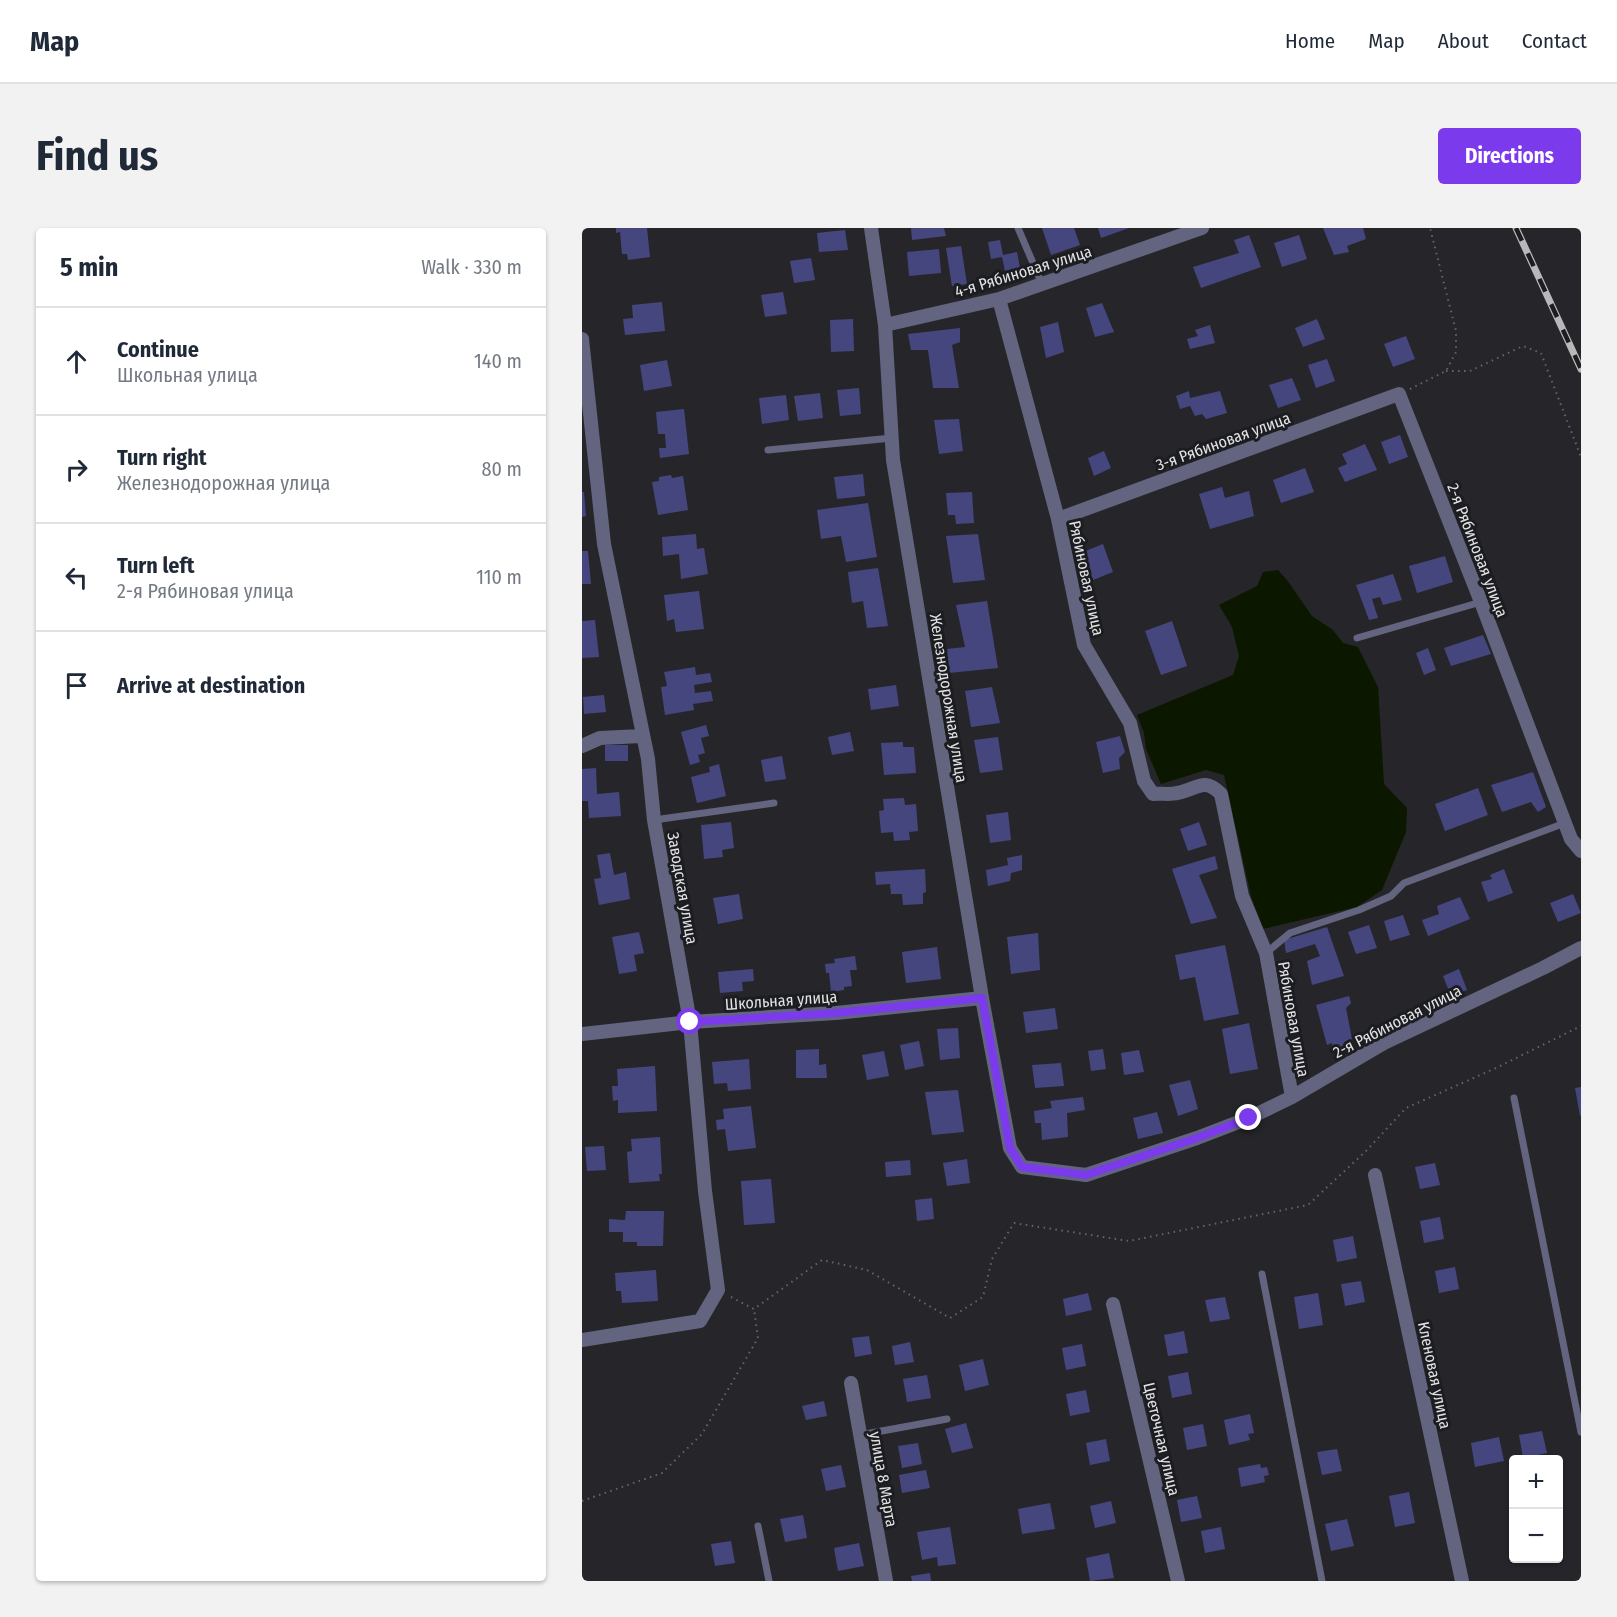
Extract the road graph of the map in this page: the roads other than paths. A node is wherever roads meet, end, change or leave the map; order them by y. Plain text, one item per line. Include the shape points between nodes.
1 (871, 228) edge
2 (1018, 228) edge
3 (1202, 228) edge
4 (1042, 284) junction
5 (999, 299) junction
6 (885, 325) junction
7 (582, 339) edge
8 (1399, 394) joint
9 (892, 438) junction
10 (768, 450) dead end
11 (1058, 519) junction
12 (1481, 602) junction
13 (1357, 638) dead end
14 (642, 736) junction
15 (582, 746) edge
16 (774, 803) dead end
17 (654, 820) junction
18 (1565, 823) junction
19 (1581, 851) edge
20 (1581, 948) edge
21 (1266, 953) junction
22 (982, 998) junction
23 (690, 1022) junction
24 (582, 1034) edge
25 (1292, 1096) junction
26 (1514, 1098) dead end
27 (1022, 1167) joint
28 (1375, 1175) dead end
29 (1262, 1274) dead end
30 (1113, 1304) dead end
31 (582, 1340) edge
32 (851, 1383) dead end
33 (947, 1419) dead end
34 (1581, 1432) edge
35 (860, 1436) junction
36 (758, 1526) dead end
37 (769, 1581) edge
38 (885, 1581) edge
39 (1178, 1581) edge
40 (1322, 1581) edge
41 (1462, 1581) edge

1 - 6 street, Железнодорожная улица
2 - 4 lane
3 - 4 street, 4-я Рябиновая улица
4 - 5 street, 4-я Рябиновая улица
5 - 6 street, 4-я Рябиновая улица
5 - 11 street, Рябиновая улица
6 - 9 street, Железнодорожная улица
7 - 14 street, Заводская улица via 604,544
8 - 11 street, 3-я Рябиновая улица
8 - 12 street, 2-я Рябиновая улица
9 - 10 lane
9 - 22 street, Железнодорожная улица
11 - 21 street, Рябиновая улица via 1084,645 1130,723 1144,781 1153,794 1178,793 1201,784 1214,786 1221,794 1242,897
12 - 13 lane
12 - 18 street, 2-я Рябиновая улица
14 - 15 street via 600,738
14 - 17 street, Заводская улица
16 - 17 lane
17 - 23 street, Заводская улица
18 - 19 street, 2-я Рябиновая улица
18 - 21 lane via 1404,884 1391,896 1359,910 1290,933
20 - 25 street, 2-я Рябиновая улица via 1384,1043
21 - 25 street, Рябиновая улица
22 - 23 street, Школьная улица
22 - 27 street, Железнодорожная улица via 1010,1148
23 - 24 street, Школьная улица
23 - 31 street, Заводская улица via 718,1290 700,1321
25 - 27 street, 2-я Рябиновая улица via 1197,1138 1086,1175
26 - 34 lane
28 - 41 street, Кленовая улица
29 - 40 lane
30 - 39 street, Цветочная улица
32 - 35 street, улица 8 Марта
33 - 35 lane
35 - 38 street, улица 8 Марта
36 - 37 lane

